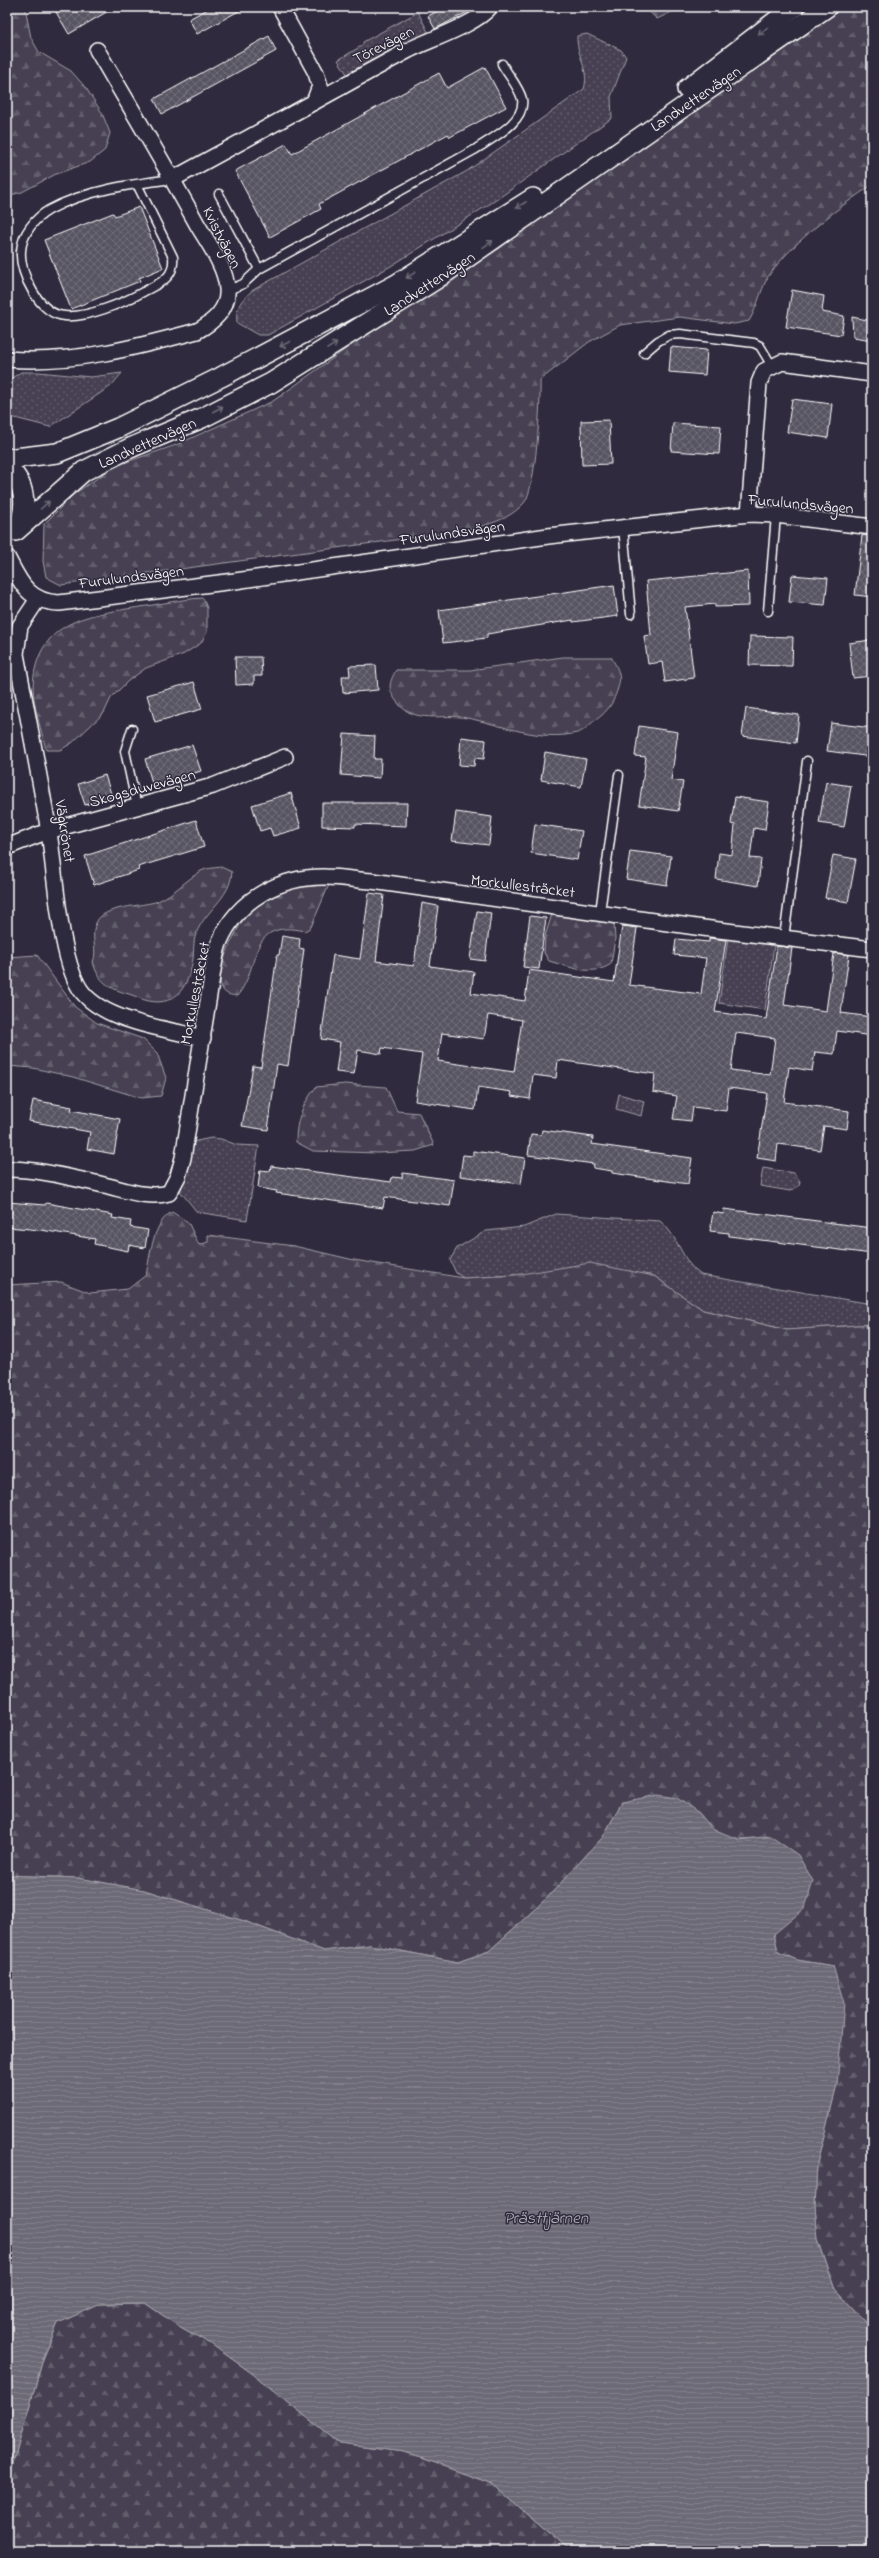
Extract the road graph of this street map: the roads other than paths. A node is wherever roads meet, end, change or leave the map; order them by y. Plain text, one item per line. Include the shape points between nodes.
1 (280, 7) edge
2 (490, 7) edge
3 (794, 7) edge
4 (827, 7) edge
5 (97, 50) dead end
6 (502, 64) dead end
7 (314, 102) junction
8 (173, 179) junction
9 (137, 184) junction
10 (219, 194) dead end
11 (259, 269) junction
12 (228, 290) junction
13 (644, 353) dead end
14 (7, 359) edge
15 (772, 366) junction
16 (872, 374) edge
17 (7, 459) edge
18 (7, 467) edge
19 (749, 514) junction
20 (776, 515) junction
21 (623, 527) junction
22 (872, 527) edge
23 (11, 536) edge
24 (7, 557) edge
25 (38, 599) junction
26 (768, 611) dead end
27 (631, 614) dead end
28 (132, 729) dead end
29 (285, 758) dead end
30 (807, 761) dead end
31 (619, 775) dead end
32 (137, 807) junction
33 (48, 831) junction
34 (7, 847) edge
35 (600, 912) junction
36 (784, 938) junction
37 (872, 949) edge
38 (203, 1038) junction
39 (7, 1169) edge

1 - 7 street via 316,73 320,86
2 - 7 street, Törevägen via 464,24 410,49
3 -> 17 street, Landvettervägen via 701,79 551,185 395,285 221,378 118,428 57,453
23 -> 4 street, Landvettervägen via 84,471 130,448 202,418 271,383 435,280
5 - 8 street, Kvistvägen
6 - 11 lane via 522,98 523,108 503,131 476,149
7 - 8 street, Törevägen
8 - 9 lane
8 - 12 street, Kvistvägen via 220,266
9 - 9 lane via 63,204 48,211 33,223 24,236 21,251 23,269 33,292 50,311 64,316 85,315 139,294 169,276 174,268 173,257
10 - 11 lane
11 - 12 lane via 243,284
12 - 14 street, Kvistvägen via 218,314 209,324 197,331 100,356 44,360
13 - 15 lane via 669,335 716,337 760,346
15 - 16 street via 782,362
15 - 19 street via 764,371 759,383
18 - 23 street via 20,484 24,500 23,516
19 - 20 street, Furulundsvägen
19 - 21 street, Furulundsvägen
20 - 22 street, Furulundsvägen
20 - 26 lane
21 - 25 street, Furulundsvägen via 59,603
21 - 27 lane
24 - 25 street via 25,588
25 - 33 street, Vägkrönet via 20,626 16,654
28 - 32 lane via 125,751
29 - 32 street, Skogsduvevägen via 213,786
30 - 36 lane
31 - 35 lane
32 - 33 street, Skogsduvevägen
33 - 34 street, Skogsduvevägen
33 - 38 street, Vägkrönet via 66,956 72,977 83,994 112,1014
35 - 36 street, Morkullesträcket
35 - 38 street, Morkullesträcket via 372,881 327,877 287,881 251,900 232,920 220,941
36 - 37 street, Morkullesträcket
38 - 39 street, Morkullesträcket via 183,1158 170,1193 158,1196 140,1194 55,1174

